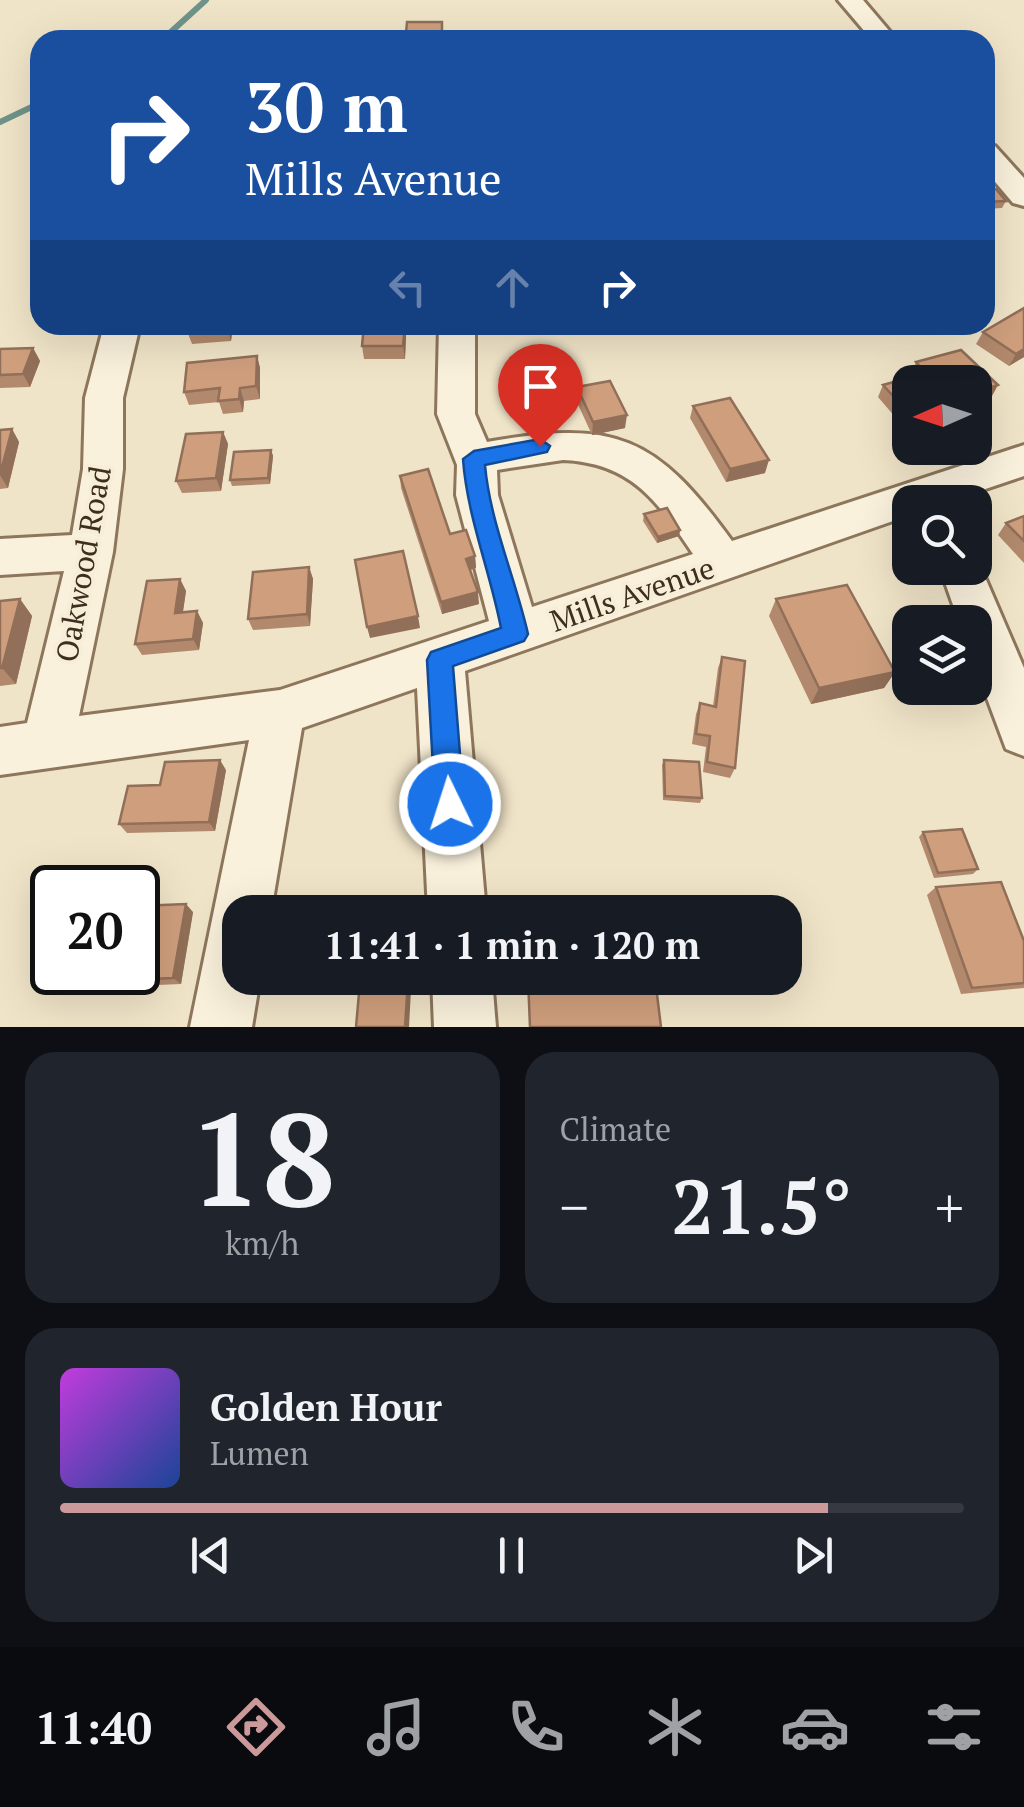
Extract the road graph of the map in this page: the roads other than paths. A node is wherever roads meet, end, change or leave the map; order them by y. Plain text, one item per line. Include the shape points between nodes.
1 (850, 0) edge
2 (876, 30) edge
3 (995, 164) edge
4 (1024, 197) edge
5 (120, 335) edge
6 (456, 335) edge
7 (474, 459) junction
8 (1024, 460) edge
9 (964, 485) edge
10 (892, 510) edge
11 (91, 552) junction
12 (0, 557) edge
13 (724, 563) junction
14 (968, 585) edge
15 (515, 634) junction
16 (440, 660) junction
17 (280, 713) junction
18 (1024, 732) edge
19 (24, 747) edge
20 (245, 895) edge
21 (456, 895) edge
22 (227, 995) edge
23 (463, 995) edge
24 (221, 1027) edge
25 (465, 1027) edge

1 - 2 street
3 - 4 street
5 - 11 street, Oakwood Road via 104,398 104,469
6 - 7 street via 456,414
7 - 13 street via 572,444 639,460 668,487
7 - 15 street via 477,495
8 - 9 street, Mills Avenue
10 - 13 street, Mills Avenue
11 - 12 street
11 - 19 street, Oakwood Road
13 - 15 street, Mills Avenue
14 - 18 street
15 - 16 street, Mills Avenue
16 - 17 street, Mills Avenue
16 - 21 street
17 - 19 street, Mills Avenue
17 - 20 street
22 - 24 street
23 - 25 street

